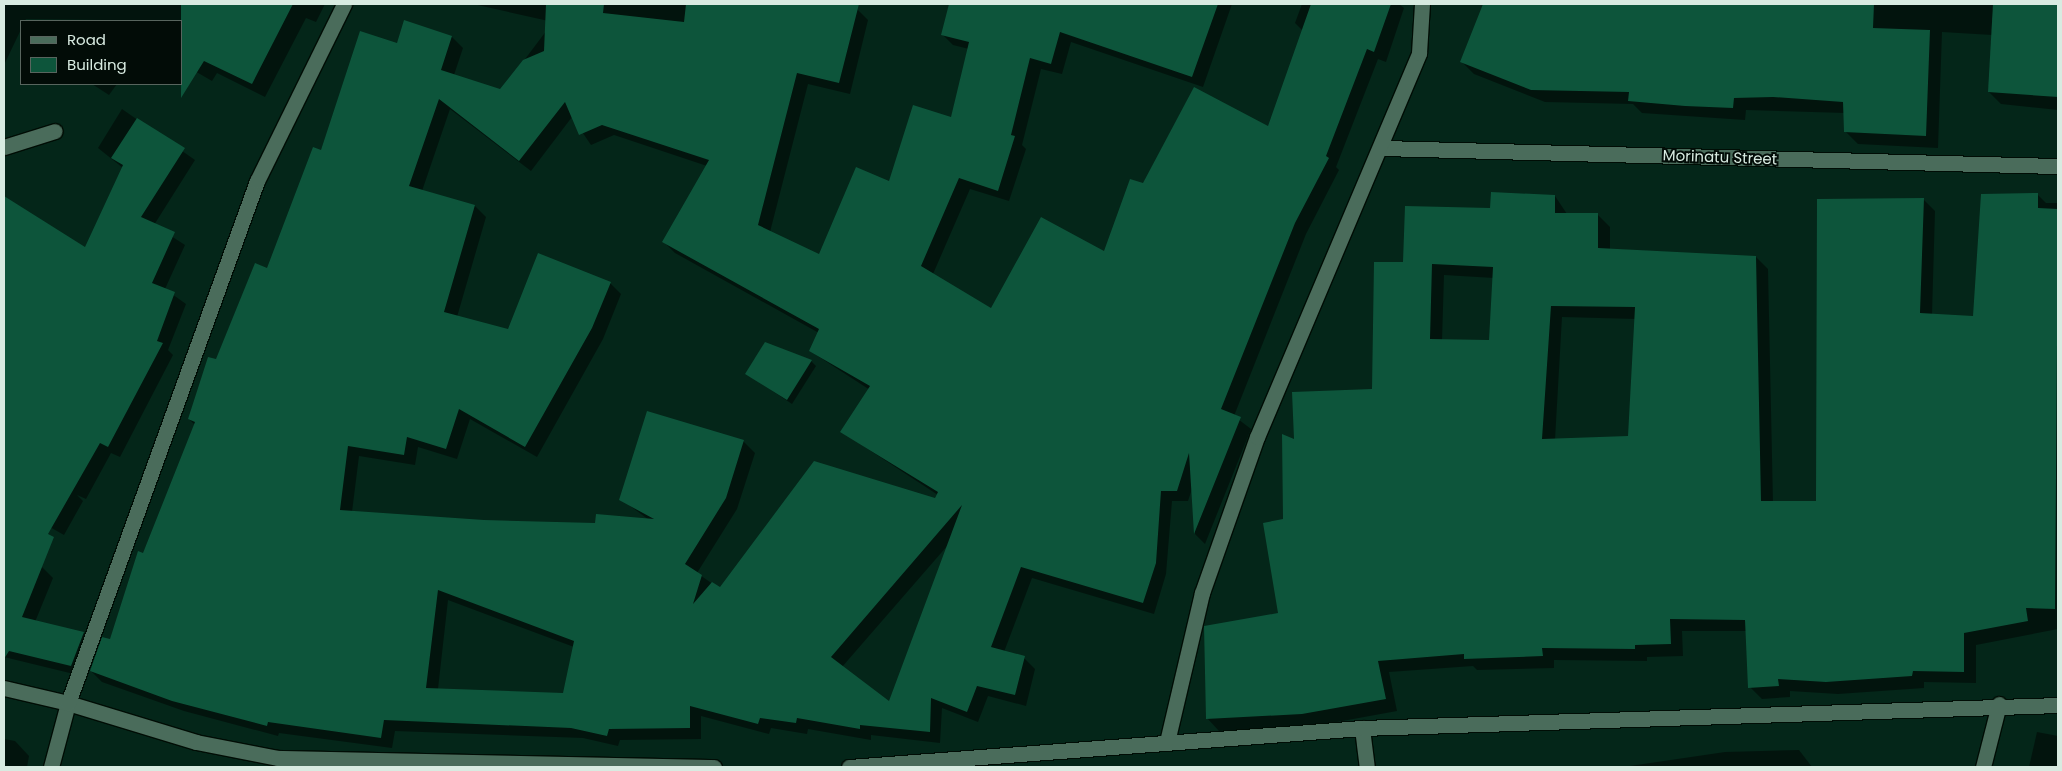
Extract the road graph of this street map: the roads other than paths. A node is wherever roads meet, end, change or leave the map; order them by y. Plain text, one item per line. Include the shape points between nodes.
1 (344, 4) edge
2 (1422, 4) edge
3 (55, 131) dead end
4 (4, 147) edge
5 (1382, 148) junction
6 (2058, 166) edge
7 (4, 688) edge
8 (68, 703) junction
9 (1998, 704) junction
10 (2058, 705) edge
11 (1362, 728) junction
12 (1167, 742) junction
13 (497, 765) edge
14 (892, 765) edge
15 (51, 767) edge
16 (714, 767) edge
17 (849, 767) edge
18 (1367, 767) edge
19 (1983, 767) edge

1 - 8 street via 258,181
2 - 5 street via 1419,53
3 - 4 street
5 - 6 street, Morinatu Street
5 - 12 street via 1257,436 1202,592
7 - 8 street
8 - 13 street via 196,742 278,758
8 - 15 street
9 - 10 street
9 - 11 street
9 - 19 street
11 - 12 street
11 - 18 street
12 - 14 street
13 - 16 street
14 - 17 street

